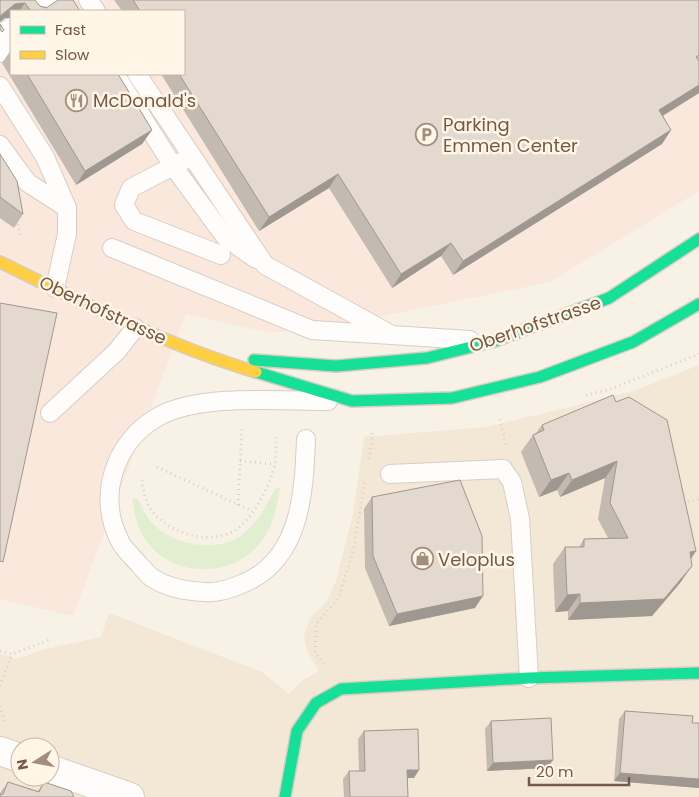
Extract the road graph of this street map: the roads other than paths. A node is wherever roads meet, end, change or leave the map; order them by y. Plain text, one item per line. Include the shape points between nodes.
1 (51, 0) edge
2 (36, 10) edge
3 (115, 75) edge
4 (138, 75) edge
5 (0, 86) edge
6 (0, 145) edge
7 (192, 156) junction
8 (173, 166) junction
9 (67, 208) junction
10 (699, 239) edge
11 (112, 248) dead end
12 (221, 255) dead end
13 (0, 262) edge
14 (265, 265) junction
15 (55, 288) junction
16 (699, 304) edge
17 (135, 328) junction
18 (395, 337) junction
19 (495, 341) junction
20 (206, 357) junction
21 (352, 401) junction
22 (50, 413) dead end
23 (306, 439) dead end
24 (390, 474) dead end
25 (699, 673) edge
26 (529, 678) junction
27 (60, 772) edge
28 (130, 797) edge
29 (285, 797) edge

1 - 2 lane
3 - 8 lane
4 - 7 lane
5 - 9 lane via 45,157
6 - 9 lane via 28,183
7 - 8 lane
7 - 14 lane
8 - 12 lane via 131,188 124,205 134,221
8 - 14 lane via 226,238
9 - 15 lane via 67,234
10 - 19 street, Oberhofstrasse via 609,298
11 - 18 lane via 312,330
13 - 15 street, Oberhofstrasse
14 - 18 lane
15 - 17 street, Oberhofstrasse
16 - 21 street, Oberhofstrasse via 633,342 540,377 452,398
17 - 20 street, Oberhofstrasse
17 - 22 lane via 117,351
18 - 19 lane
19 - 20 street, Oberhofstrasse via 427,358 336,366
20 - 21 street, Oberhofstrasse
21 - 23 lane via 241,400 192,405 157,417 131,437 116,461 110,482 109,499 121,544 149,576 180,590 215,593 257,578 290,539 300,511
24 - 26 lane via 503,469 512,482 520,519
25 - 26 street
26 - 29 street via 341,689 316,703 297,731
27 - 28 street

